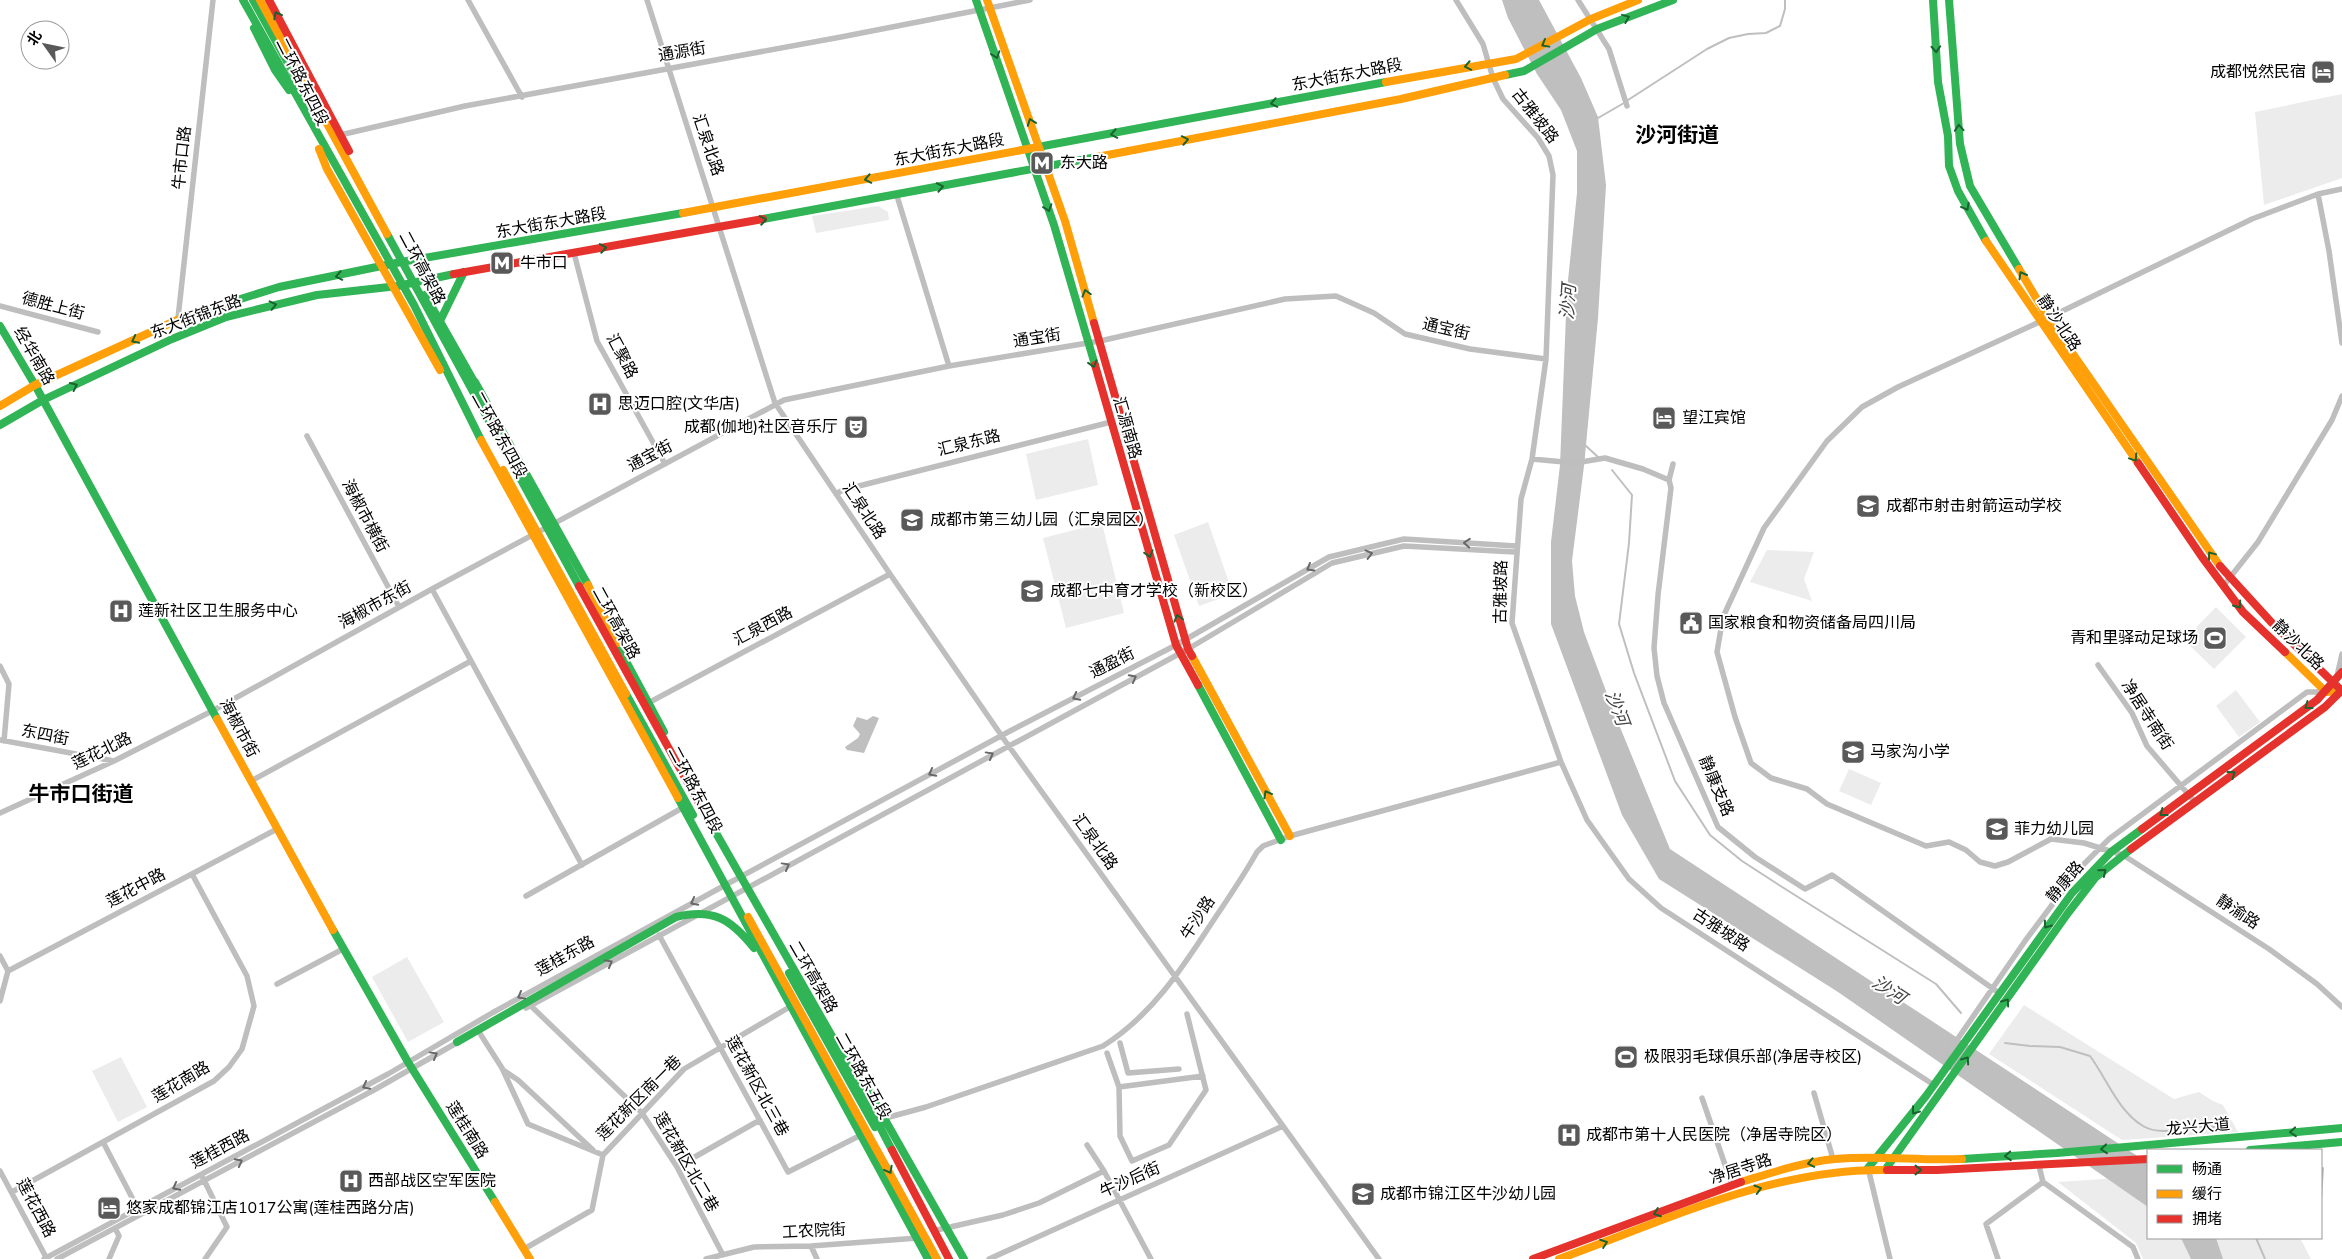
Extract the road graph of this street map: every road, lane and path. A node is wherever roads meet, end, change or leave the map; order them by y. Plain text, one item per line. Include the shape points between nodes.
1 (213, 0) edge
2 (239, 0) edge
3 (243, 0) edge
4 (248, 0) edge
5 (253, 0) edge
6 (260, 0) edge
7 (269, 0) edge
8 (468, 0) edge
9 (647, 0) edge
10 (976, 0) edge
11 (1030, 0) edge
12 (1456, 0) edge
13 (1578, 0) edge
14 (1638, 0) edge
15 (1673, 0) edge
16 (1933, 0) edge
17 (1949, 0) edge
18 (988, 4) edge
19 (979, 9) junction
20 (1591, 19) junction
21 (1597, 29) junction
22 (267, 35) junction
23 (1490, 62) junction
24 (667, 69) junction
25 (1494, 78) junction
26 (522, 97) junction
27 (296, 101) junction
28 (1627, 106) dead end
29 (340, 135) junction
30 (316, 141) junction
31 (1040, 148) junction
32 (1028, 149) junction
33 (347, 165) junction
34 (1047, 167) junction
35 (1035, 169) junction
36 (2342, 189) edge
37 (2318, 194) junction
38 (897, 196) junction
39 (714, 208) junction
40 (720, 227) junction
41 (574, 254) junction
42 (401, 262) junction
43 (386, 266) junction
44 (464, 272) junction
45 (417, 281) junction
46 (398, 286) junction
47 (0, 306) edge
48 (178, 318) junction
49 (2044, 319) junction
50 (440, 320) junction
51 (0, 326) edge
52 (98, 332) dead end
53 (1099, 342) junction
54 (2342, 343) edge
55 (1087, 344) junction
56 (1546, 359) junction
57 (949, 366) junction
58 (474, 382) junction
59 (35, 385) junction
60 (2342, 396) edge
61 (460, 399) junction
62 (43, 400) junction
63 (775, 403) junction
64 (0, 406) edge
65 (2340, 406) edge
66 (1111, 422) junction
67 (0, 425) edge
68 (308, 436) dead end
69 (490, 457) junction
70 (1532, 459) junction
71 (665, 464) junction
72 (1673, 464) dead end
73 (1669, 480) junction
74 (836, 494) junction
75 (550, 524) junction
76 (537, 532) junction
77 (1516, 549) junction
78 (890, 574) junction
79 (2226, 582) junction
80 (432, 589) junction
81 (399, 607) junction
82 (1184, 640) junction
83 (1178, 649) junction
84 (1188, 649) junction
85 (2342, 654) edge
86 (471, 661) junction
87 (2098, 665) dead end
88 (0, 666) edge
89 (2337, 678) edge
90 (2342, 691) edge
91 (2326, 692) junction
92 (647, 703) junction
93 (636, 709) junction
94 (214, 710) junction
95 (1002, 736) junction
96 (2, 741) edge
97 (1008, 745) junction
98 (114, 761) junction
99 (1560, 762) junction
100 (252, 781) junction
101 (2181, 786) junction
102 (2189, 794) junction
103 (2194, 801) junction
104 (688, 805) junction
105 (0, 813) edge
106 (277, 829) junction
107 (1290, 836) junction
108 (1281, 840) junction
109 (2100, 848) junction
110 (2111, 852) junction
111 (2123, 855) junction
112 (582, 865) junction
113 (192, 874) junction
114 (737, 878) junction
115 (729, 883) junction
116 (743, 890) junction
117 (735, 894) junction
118 (526, 896) dead end
119 (659, 936) junction
120 (343, 949) junction
121 (0, 956) edge
122 (8, 972) junction
123 (1176, 978) junction
124 (277, 984) dead end
125 (781, 986) junction
126 (1996, 991) junction
127 (0, 1001) edge
128 (797, 1003) junction
129 (531, 1006) junction
130 (2342, 1007) edge
131 (1187, 1014) dead end
132 (478, 1032) junction
133 (457, 1042) junction
134 (1120, 1043) dead end
135 (719, 1046) junction
136 (1107, 1053) dead end
137 (410, 1064) junction
138 (848, 1067) junction
139 (502, 1068) junction
140 (1179, 1069) dead end
141 (1203, 1076) junction
142 (1934, 1085) junction
143 (1119, 1087) junction
144 (1814, 1093) dead end
145 (1702, 1098) dead end
146 (642, 1113) junction
147 (760, 1120) junction
148 (872, 1121) junction
149 (1283, 1126) junction
150 (2342, 1128) edge
151 (867, 1132) junction
152 (103, 1142) junction
153 (2342, 1142) edge
154 (1087, 1145) dead end
155 (2262, 1149) edge
156 (596, 1152) junction
157 (2057, 1153) joint
158 (602, 1155) junction
159 (1878, 1157) junction
160 (1832, 1159) junction
161 (1894, 1159) junction
162 (2147, 1159) edge
163 (2039, 1166) junction
164 (677, 1167) junction
165 (1868, 1168) junction
166 (0, 1170) edge
167 (1885, 1170) junction
168 (1104, 1171) junction
169 (201, 1174) junction
170 (204, 1181) junction
171 (2043, 1182) junction
172 (1732, 1185) junction
173 (12, 1192) junction
174 (1120, 1200) junction
175 (139, 1211) junction
176 (116, 1228) junction
177 (937, 1230) junction
178 (925, 1237) junction
179 (811, 1246) junction
180 (1581, 1247) junction
181 (524, 1249) junction
182 (1571, 1253) edge
183 (723, 1255) junction
184 (45, 1259) edge
185 (57, 1259) edge
186 (109, 1259) edge
187 (205, 1259) edge
188 (530, 1259) edge
189 (706, 1259) edge
190 (817, 1259) edge
191 (928, 1259) edge
192 (937, 1259) edge
193 (949, 1259) edge
194 (954, 1259) edge
195 (964, 1259) edge
196 (989, 1259) edge
197 (1151, 1259) edge
198 (1379, 1259) edge
199 (1533, 1259) edge
200 (1558, 1259) edge
201 (1585, 1259) edge
202 (1890, 1259) edge
203 (1998, 1259) edge
204 (2138, 1259) edge

1 - 48 street, 牛市口路
2 - 27 main road via 275,70
3 - 61 main road, 二环高架路 via 414,305
4 - 22 main road, 二环路东四段
5 - 22 main road, 二环路东四段
6 - 92 main road, 二环高架路 via 480,408
29 -> 7 main road
8 - 26 street
9 - 24 street, 汇泉北路
10 - 19 main road, 汇源南路
11 - 18 street, 通源街
12 - 23 street, 古雅坡路 via 1483,44
13 - 20 street
14 - 20 main road
21 -> 15 main road, 东大街东大路段
16 -> 49 main road, 静沙北路 via 1938,82 1948,136 1949,166 1980,232
49 -> 17 main road, 静沙北路 via 1970,186 1960,144
18 - 19 street, 通源街
31 -> 18 main road, 汇源南路
19 - 24 street, 通源街
19 -> 32 main road, 汇源南路
20 - 21 street
20 -> 23 main road, 东大街东大路段 via 1516,60
21 - 25 main road, 东大街东大路段 via 1524,71
21 - 28 street via 1609,48
22 - 27 main road, 二环路东四段
22 - 33 main road, 二环路东四段
23 - 25 street, 古雅坡路
23 -> 31 main road, 东大街东大路段
24 - 26 street, 通源街
24 - 39 street, 汇泉北路
34 -> 25 main road, 东大街东大路段
25 - 56 street, 古雅坡路 via 1503,98 1538,138 1549,156 1554,175
26 - 29 street, 通源街 via 465,106
27 - 30 main road, 二环路东四段
29 - 33 main road via 349,151
30 - 43 main road, 二环路东四段
30 - 61 main road via 327,169 431,357
31 - 32 main road, 东大街东大路段
31 - 34 main road, 汇源南路
32 - 35 main road, 汇源南路
32 -> 39 main road, 东大街东大路段
33 - 42 main road, 二环路东四段
34 - 35 main road, 东大街东大路段
53 -> 34 main road, 汇源南路 via 1066,221
38 -> 35 main road, 东大街东大路段
35 -> 55 main road, 汇源南路
36 - 37 street
37 - 49 street via 2252,219
37 - 54 street
40 -> 38 main road, 东大街东大路段
38 - 57 street
39 - 40 street, 汇泉北路
39 - 42 main road, 东大街东大路段
41 -> 40 main road, 东大街东大路段
40 - 63 street, 汇泉北路
41 - 44 main road, 东大街东大路段
41 - 71 street, 汇聚路 via 596,341
42 - 43 main road, 东大街东大路段
42 - 45 main road, 二环路东四段
43 - 46 main road, 二环路东四段
43 -> 48 main road, 东大街锦东路 via 279,288
44 - 45 main road, 东大街东大路段
44 - 50 main road
45 - 46 main road, 东大街锦东路
45 - 50 main road, 二环路东四段
62 -> 46 main road, 东大街锦东路 via 226,317 317,295
46 - 76 main road, 二环路东四段
47 - 52 street, 德胜上街
48 -> 59 main road, 东大街锦东路
49 - 79 main road, 静沙北路 via 2202,557
49 - 109 street, 静渝路 via 1862,407 1827,441 1764,528 1723,617 1717,652 1751,763 1771,778 1807,789 1826,804 1926,846 1949,842 1980,862 1995,866 2051,839
50 - 58 main road, 二环路东四段
51 - 59 main road, 经华南路
53 - 55 street, 通宝街
53 - 56 street, 通宝街 via 1285,299 1336,296 1374,314 1405,334 1463,348
82 -> 53 main road, 汇源南路
55 - 57 street, 通宝街
55 -> 66 main road, 汇源南路
56 - 70 street, 古雅坡路
57 - 63 street, 通宝街
58 - 75 main road, 二环路东四段 via 480,399
58 - 92 main road via 607,619
59 - 62 main road, 经华南路
59 - 64 main road, 东大街锦东路
60 - 65 street
61 - 69 main road, 二环高架路
62 - 67 main road, 东大街锦东路
62 - 94 main road, 海椒市街
63 - 71 street, 通宝街
63 - 74 street, 汇泉北路
65 - 79 street via 2258,542
66 - 74 street, 汇泉东路
66 -> 83 main road, 汇源南路
68 - 81 street, 海椒市横街
69 - 93 main road via 500,487 608,681
69 - 125 main road, 二环高架路
70 - 73 street via 1566,463 1601,459 1644,469
70 - 77 street, 古雅坡路 via 1521,499
71 - 75 street, 通宝街
72 - 73 street, 静康支路
73 - 126 street, 静康支路 via 1671,488 1654,648 1657,676 1664,703 1718,827 1755,857 1805,889 1832,875
74 - 78 street, 汇泉北路
75 - 76 street, 海椒市东街
75 - 92 main road, 二环路东四段
76 - 80 street, 海椒市东街
76 - 93 main road, 二环路东四段
77 -> 82 street, 通盈街 via 1404,539 1330,557
84 -> 77 street, 通盈街 via 1332,564 1404,546
77 - 99 street, 古雅坡路 via 1512,623
78 - 92 street, 汇泉西路
78 - 95 street, 汇泉北路
79 - 89 main road, 静沙北路
79 -> 91 main road, 静沙北路 via 2243,612
80 - 81 street, 海椒市东街
80 - 86 street
81 - 94 street, 海椒市东街
82 - 83 street, 通盈街
82 - 84 main road, 汇源南路
83 - 84 street, 通盈街
83 -> 95 street, 通盈街
97 -> 83 street, 通盈街
83 - 108 main road, 汇源南路
107 -> 84 main road, 汇源南路
85 - 89 street
86 - 100 street
86 - 112 street
87 - 101 street, 净居寺南街 via 2132,714 2147,746
88 - 96 street via 9,684
89 - 90 main road, 静沙北路
89 - 91 main road, 静康路
90 - 91 main road, 静沙北路
103 -> 90 main road, 静康路 via 2325,707
91 - 101 street via 2307,692
91 -> 102 main road, 静康路
92 - 114 main road, 二环路东四段
92 - 138 main road, 二环高架路 via 748,892
93 - 104 main road, 二环路东四段
94 - 98 street, 莲花北路
94 - 100 main road, 海椒市街
95 - 97 street, 汇泉北路
95 -> 114 street, 通盈街
96 - 98 street, 东四街
116 -> 97 street, 通盈街
97 - 123 street, 汇泉北路
98 - 105 street, 莲花北路
99 - 107 street, 牛沙路
99 - 142 street, 古雅坡路 via 1587,820 1629,879 1660,908
100 - 106 main road, 海椒市街
101 - 102 street, 净居寺南街
101 - 109 street
102 - 103 street, 净居寺南街
102 -> 110 main road, 静康路
103 - 111 main road, 静康路
104 - 112 street
104 - 115 main road, 二环路东四段
106 - 113 street, 莲花中路
106 - 120 main road, 海椒市街
107 - 108 street, 牛沙路
108 - 123 street, 牛沙路 via 1263,846 1257,852
109 - 110 street, 静渝路
109 - 126 street via 2079,869
110 - 111 street, 静渝路
110 -> 126 main road, 静康路 via 2080,883
111 - 130 street, 静渝路 via 2269,949
161 -> 111 main road, 静康路 via 2068,912 2095,878
112 - 118 street
113 - 122 street, 莲花中路
113 - 152 street, 莲花南路 via 247,976 254,1006 242,1049 214,1081
114 - 115 street, 莲桂东路
114 - 116 main road, 二环路东五段
115 - 117 main road, 二环路东五段
115 -> 137 street, 莲桂东路 via 500,1008
116 - 117 street, 莲桂东路
116 - 148 main road, 二环路东五段
117 - 119 street, 莲桂东路
117 - 128 main road, 二环路东五段
129 -> 119 street, 莲桂东路
119 - 135 street, 莲花新区北三巷
120 - 124 street
120 - 137 main road, 海椒市街
121 - 122 street
122 - 127 street
123 - 148 street, 牛沙路 via 1155,1003 1103,1046 926,1107
123 - 149 street, 汇泉北路
125 - 133 main road via 742,932 731,923 710,914 690,913 676,917
125 - 191 main road, 二环高架路
126 - 142 main road, 静康路
128 - 135 street, 莲花新区南一巷
128 - 151 main road, 二环路东五段
129 - 132 street, 莲桂东路
129 - 146 street, 莲花新区北二巷
131 - 141 street
132 - 133 street, 莲桂东路
132 - 139 street
137 -> 133 street, 莲桂东路
134 - 140 street via 1128,1073
135 - 146 street, 莲花新区南一巷 via 684,1069
135 - 147 street, 莲花新区北三巷
136 - 143 street
137 -> 169 street, 莲桂西路
170 -> 137 street, 莲桂西路 via 374,1090
137 - 181 main road, 莲桂南路
138 - 193 main road, 二环高架路
138 - 195 main road via 858,1073
139 - 156 street
139 - 156 street via 528,1124
141 - 143 street
141 - 143 street via 1206,1090 1168,1145 1132,1161 1120,1136
142 -> 159 main road, 静康路
144 - 160 street
145 - 172 street
146 - 158 street, 莲花新区南一巷
146 - 164 street, 莲花新区北二巷
147 - 151 street, 莲花新区北三巷 via 788,1172
147 - 164 street
148 - 177 main road, 二环路东五段
149 - 174 street, 牛沙后街
149 - 198 street, 汇泉北路
150 -> 157 main road, 龙兴大道
151 -> 178 main road, 二环路东五段
152 - 173 street, 莲花南路
152 - 175 street
153 - 155 main road
154 - 168 street
156 - 158 street
157 -> 161 main road, 净居寺路 via 1926,1161
158 - 181 street, 莲花新区南一巷 via 592,1210
159 - 160 main road, 净居寺路
159 - 161 main road, 净居寺路
159 - 165 main road, 静康路
160 -> 172 main road, 净居寺路
161 - 167 main road, 静康路
162 - 163 main road
167 -> 163 main road, 净居寺路
163 - 171 street
164 - 183 street, 莲花新区北二巷
165 - 167 main road, 净居寺路
180 -> 165 main road, 净居寺路 via 1737,1194 1822,1174
165 - 202 street
166 - 173 street, 莲花西路
168 - 174 street
168 - 177 street via 1039,1203 1004,1215
169 - 170 street
169 -> 175 street, 莲桂西路
170 - 175 street, 莲桂西路
170 - 187 street via 227,1227
171 - 203 street via 1986,1224
171 - 204 street via 2133,1247
172 -> 180 main road, 净居寺路
173 - 184 street, 莲花西路
174 - 196 street, 牛沙后街
174 - 197 street
175 - 176 street, 莲桂西路
175 - 184 street, 莲桂西路
176 - 185 street, 莲桂西路
176 - 186 street via 119,1236
177 - 194 main road, 二环路东五段
178 - 179 street, 工农院街
178 - 192 main road, 二环路东五段
179 - 183 street, 工农院街 via 754,1247
179 - 190 street
180 - 182 main road, 净居寺路
180 - 201 street
181 - 188 main road, 莲桂南路
182 - 199 main road, 净居寺路
182 - 200 main road, 净居寺路
183 - 189 street, 工农院街

